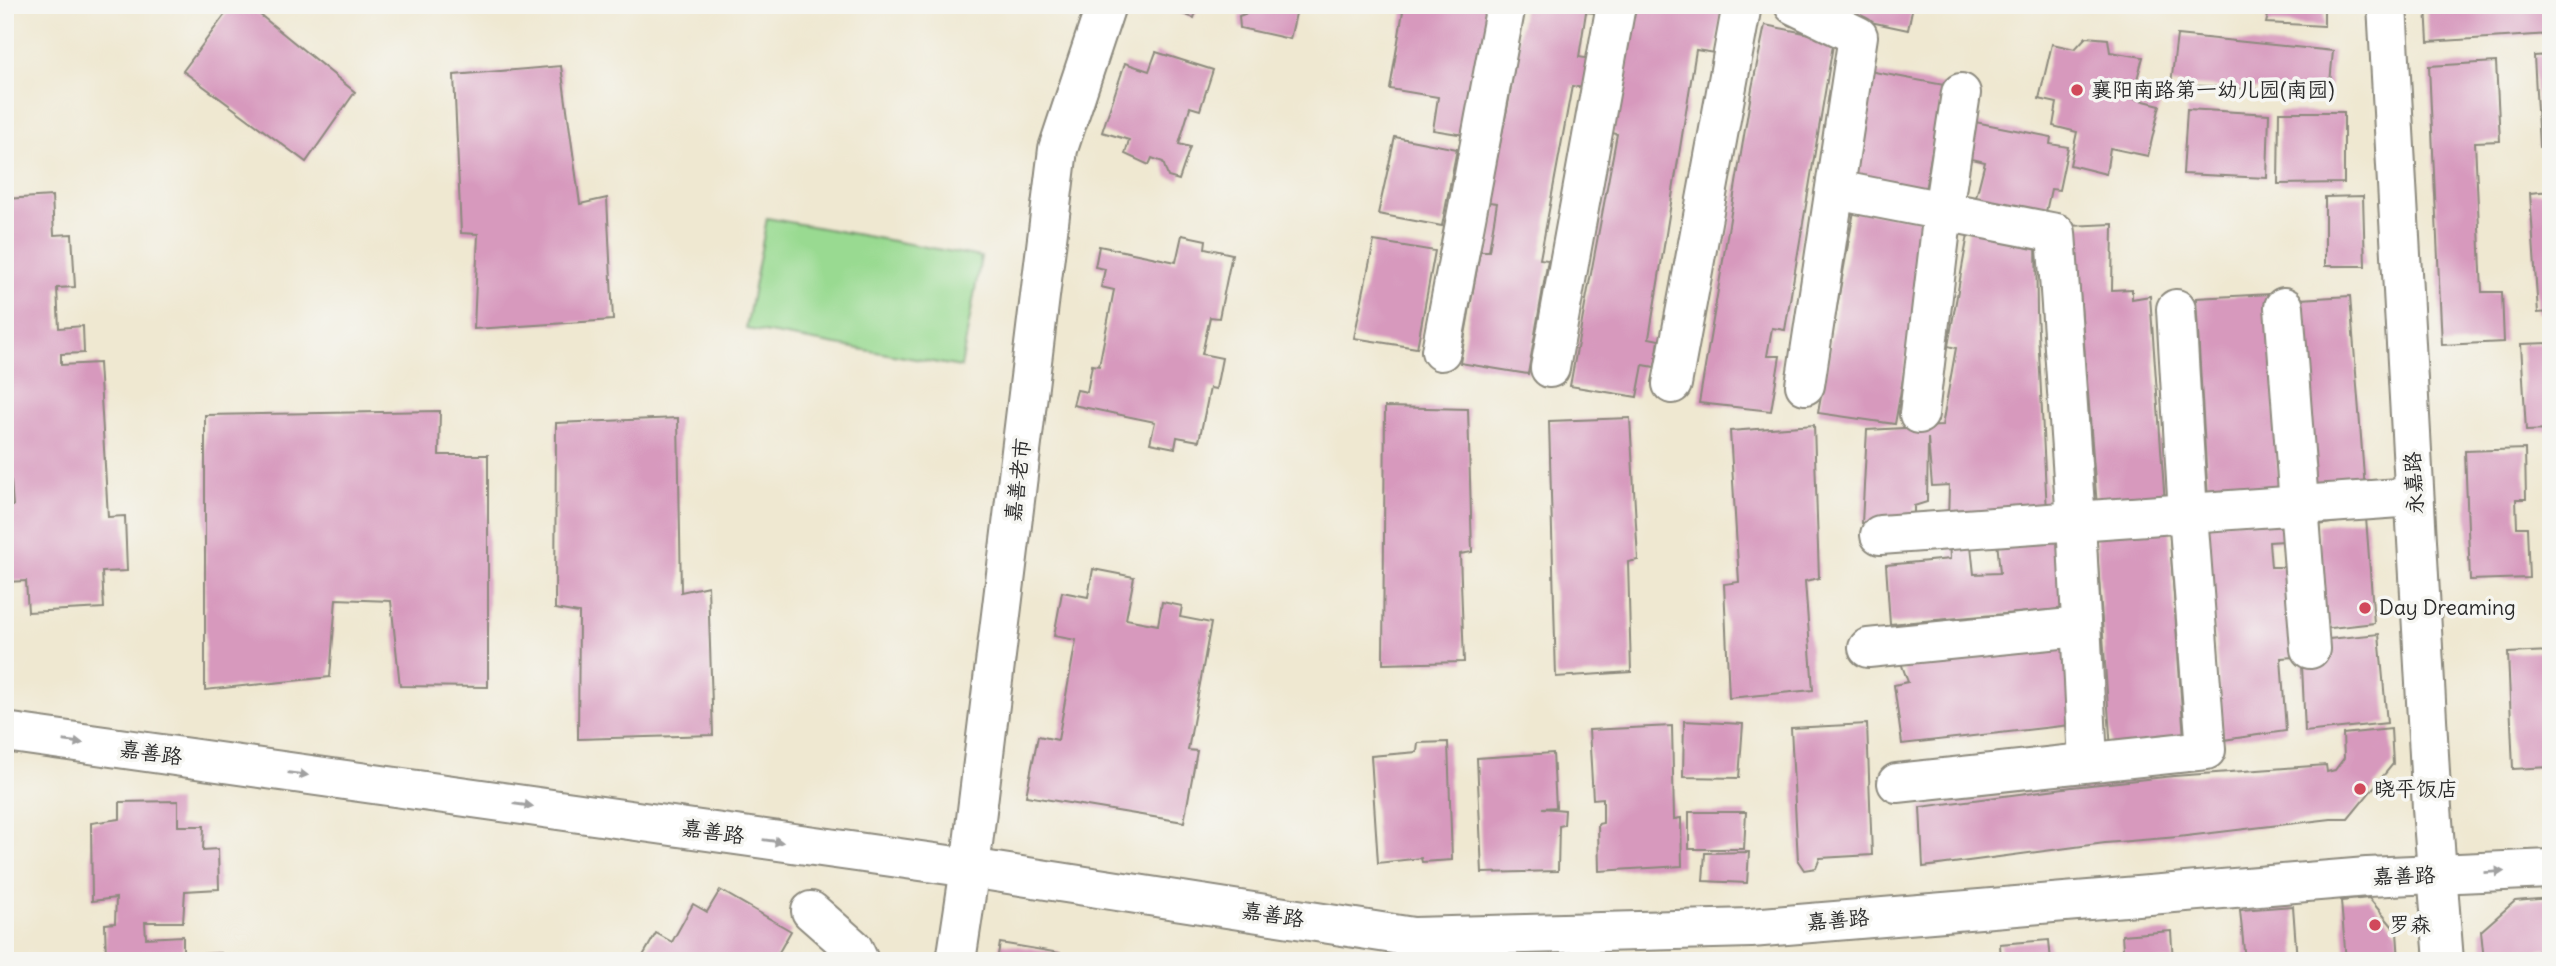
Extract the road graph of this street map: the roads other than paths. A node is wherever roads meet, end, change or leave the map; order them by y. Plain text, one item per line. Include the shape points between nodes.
1 (1107, 5) edge
2 (1506, 5) edge
3 (1616, 5) edge
4 (1742, 5) edge
5 (1794, 5) edge
6 (2386, 5) edge
7 (1961, 93) dead end
8 (1836, 190) junction
9 (1943, 211) junction
10 (2284, 307) dead end
11 (2176, 309) dead end
12 (1441, 351) dead end
13 (1550, 368) dead end
14 (1672, 384) dead end
15 (1805, 386) dead end
16 (1919, 414) dead end
17 (2414, 496) junction
18 (2300, 506) junction
19 (2188, 514) junction
20 (2076, 521) junction
21 (1880, 535) dead end
22 (2080, 627) junction
23 (1868, 648) dead end
24 (2310, 649) dead end
25 (5, 732) edge
26 (2088, 762) junction
27 (1897, 783) dead end
28 (970, 868) junction
29 (2551, 869) edge
30 (2437, 874) junction
31 (811, 911) dead end
32 (859, 961) edge
33 (956, 961) edge
34 (2444, 961) edge

1 - 28 street, 嘉善老市 via 1058,149
2 - 12 street
3 - 13 street
4 - 14 street
5 - 8 street via 1858,36
6 - 17 street, 永嘉路
7 - 9 street
8 - 9 street
8 - 15 street
9 - 16 street
9 - 20 street via 2056,233
10 - 18 street
11 - 19 street
17 - 18 street
17 - 30 street, 永嘉路
18 - 19 street
18 - 24 street
19 - 20 street
19 - 26 street via 2207,750
20 - 21 street
20 - 22 street
22 - 23 street
22 - 26 street
25 -> 28 street, 嘉善路
26 - 27 street
28 - 30 street, 嘉善路 via 1413,937 1751,928
28 - 33 street, 嘉善老市
30 -> 29 street, 嘉善路
30 - 34 street, 永嘉路
31 - 32 street via 853,948

